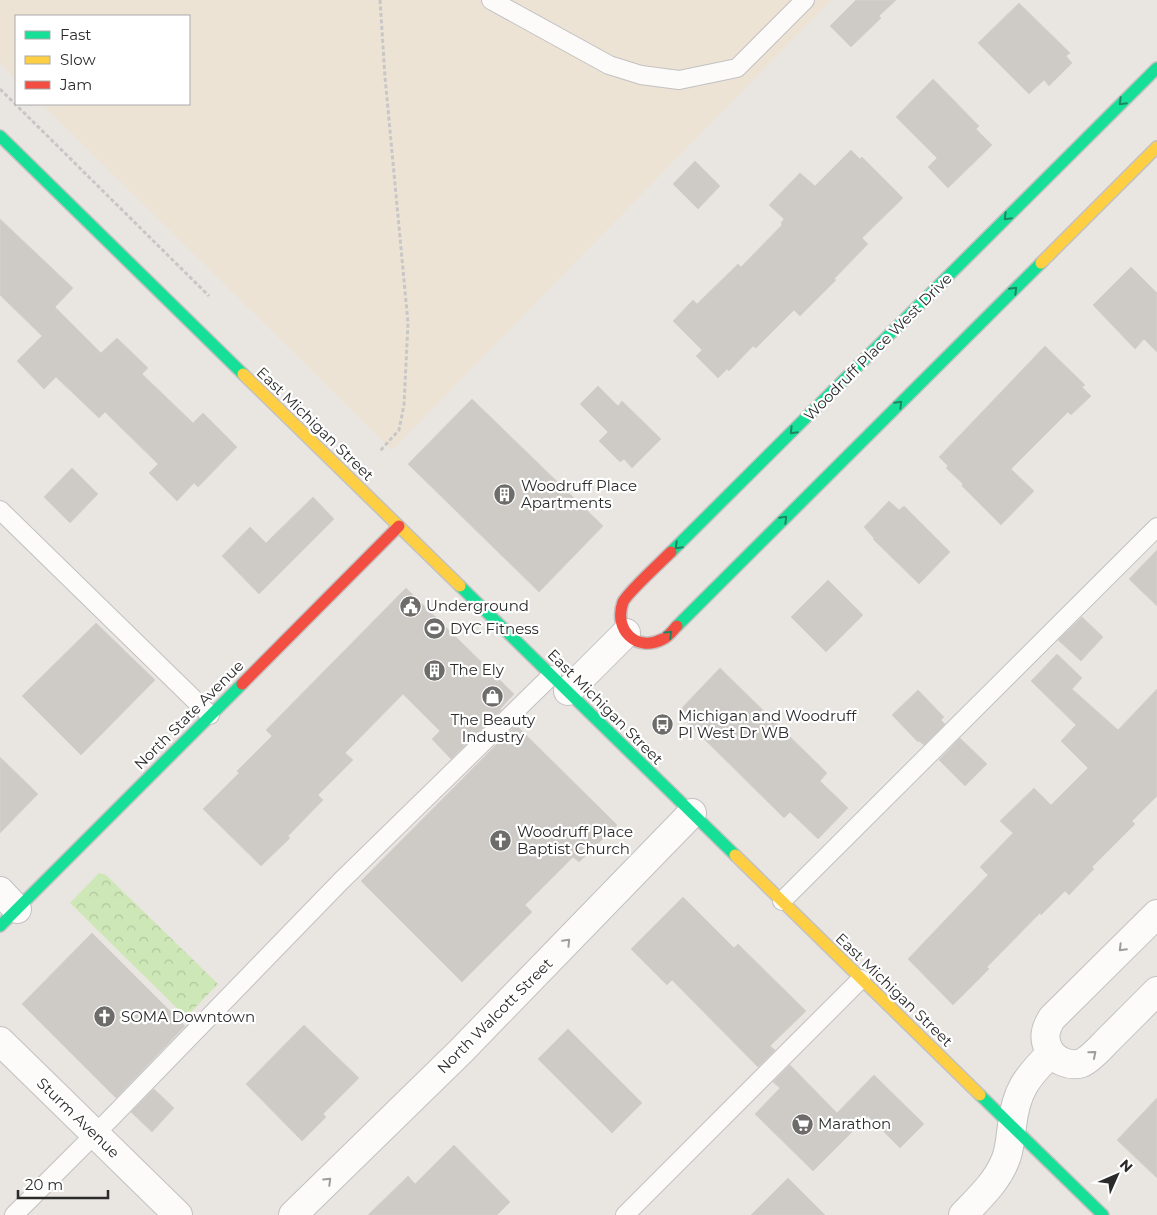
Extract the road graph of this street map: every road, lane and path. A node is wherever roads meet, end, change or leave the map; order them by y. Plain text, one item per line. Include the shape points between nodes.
1 (380, 0) edge
2 (491, 0) edge
3 (805, 0) edge
4 (1157, 68) edge
5 (0, 136) edge
6 (1157, 147) edge
7 (380, 451) dead end
8 (0, 510) edge
9 (399, 526) junction
10 (1157, 527) edge
11 (626, 633) junction
12 (560, 683) junction
13 (210, 715) junction
14 (692, 813) junction
15 (782, 901) junction
16 (6, 909) edge
17 (1157, 914) edge
18 (861, 979) junction
19 (1157, 991) edge
20 (0, 1041) edge
21 (1051, 1053) junction
22 (1012, 1126) junction
23 (95, 1134) junction
24 (14, 1215) edge
25 (178, 1215) edge
26 (293, 1215) edge
27 (625, 1215) edge
28 (962, 1215) edge
29 (1103, 1215) edge

1 - 7 path via 408,323 404,405 398,430
2 - 3 lane via 609,66 641,76 679,80 737,68
4 -> 11 street, Woodruff Place West Drive via 624,599 620,614
5 - 9 street, East Michigan Street
11 -> 6 street via 644,643 664,639
8 - 13 lane
9 - 12 street, East Michigan Street
9 - 13 street, North State Avenue
10 - 15 lane
11 - 12 street
12 - 14 street, East Michigan Street
12 - 23 lane via 341,881
13 - 16 street, North State Avenue
14 - 15 street, East Michigan Street
26 -> 14 street, North Walcott Street via 461,1051
15 - 18 street, East Michigan Street
17 -> 21 street via 1052,1018 1045,1037
18 - 22 street, East Michigan Street
18 - 27 lane
21 -> 19 street via 1062,1062 1082,1062
20 - 23 street, Sturm Avenue
21 - 22 street via 1033,1071 1019,1093
22 - 28 street via 1006,1159 992,1186
22 - 29 street, East Michigan Street
23 - 24 lane
23 - 25 street, Sturm Avenue

